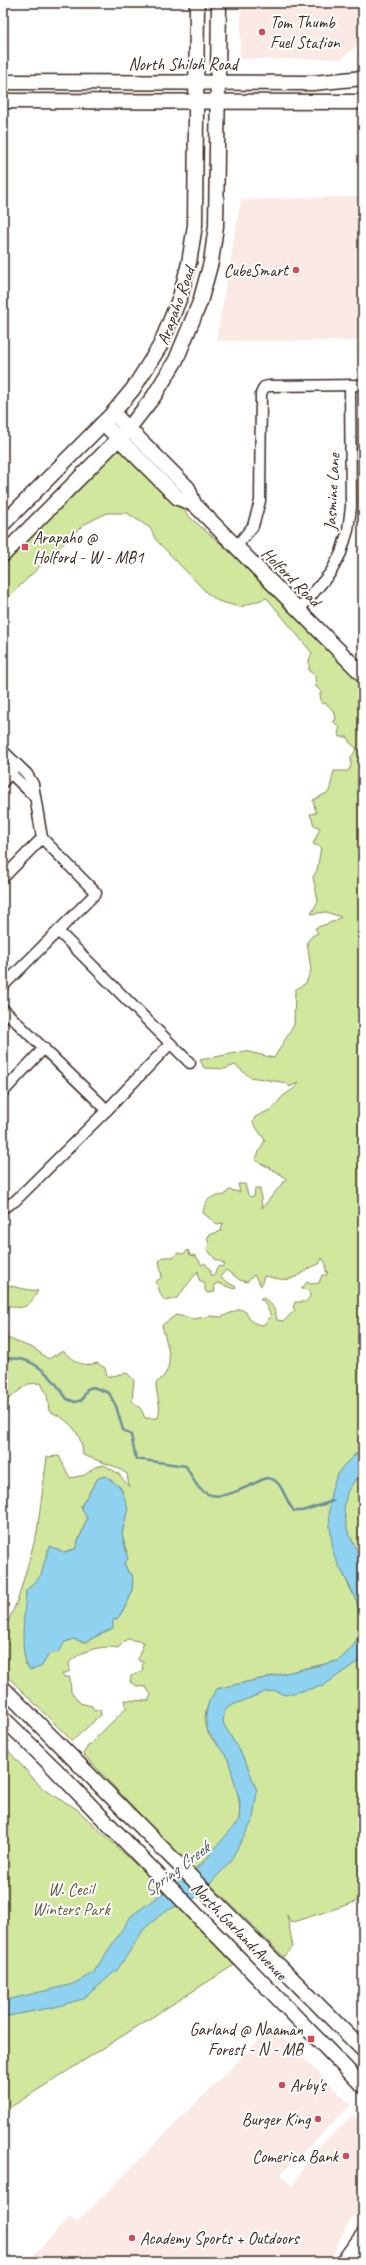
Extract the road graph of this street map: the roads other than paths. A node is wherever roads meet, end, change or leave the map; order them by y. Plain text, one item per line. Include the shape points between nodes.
1 (197, 3) edge
2 (219, 3) edge
3 (362, 78) edge
4 (3, 82) edge
5 (109, 82) junction
6 (218, 82) junction
7 (197, 83) junction
8 (3, 101) edge
9 (109, 101) junction
10 (197, 102) junction
11 (218, 102) junction
12 (336, 102) junction
13 (363, 102) edge
14 (178, 302) junction
15 (197, 310) junction
16 (363, 384) edge
17 (350, 385) junction
18 (108, 418) junction
19 (128, 428) junction
20 (118, 438) junction
21 (194, 504) junction
22 (3, 524) edge
23 (236, 547) junction
24 (3, 555) edge
25 (299, 610) junction
26 (362, 673) edge
27 (3, 751) edge
28 (10, 768) edge
29 (3, 782) edge
30 (42, 838) junction
31 (3, 878) edge
32 (58, 931) junction
33 (3, 986) edge
34 (3, 1009) edge
35 (170, 1044) junction
36 (44, 1048) junction
37 (190, 1063) dead end
38 (3, 1092) edge
39 (107, 1110) junction
40 (3, 1208) edge
41 (3, 1688) edge
42 (3, 1718) edge
43 (363, 2050) edge
44 (363, 2086) edge
45 (363, 2235) edge
46 (344, 2262) edge

1 - 7 main road, Arapaho Road
2 - 6 main road, Arapaho Road
3 - 6 main road, North Shiloh Road via 329,83
3 - 12 main road via 359,87 353,93
4 - 5 main road, North Shiloh Road
5 - 7 main road, North Shiloh Road
5 - 9 main road
6 - 7 main road, North Shiloh Road
6 - 11 main road, Arapaho Road
7 - 10 main road, Arapaho Road
8 - 9 main road
9 - 10 main road
10 - 11 main road
10 - 14 main road, Arapaho Road via 195,225 189,263
11 - 12 main road
11 - 15 main road, Arapaho Road via 216,226 211,262
12 - 13 main road
14 - 15 main road
14 - 18 main road, Arapaho Road via 160,346 145,372
15 - 19 main road, Arapaho Road via 172,366 150,402
16 - 17 street
17 - 23 street via 264,387 261,394 260,501 253,526
17 - 25 street, Jasmine Lane via 351,507 348,530 342,553 331,572
18 - 19 main road, Holford Road
18 - 20 main road, Holford Road
18 - 22 main road, Arapaho Road
19 - 20 main road, Arapaho Road
19 - 21 main road, Holford Road via 188,488
20 - 21 main road, Holford Road via 178,498
20 - 24 main road, Arapaho Road
21 - 23 main road, Holford Road
23 - 25 main road, Holford Road
25 - 26 main road, Holford Road
27 - 28 street
28 - 29 street
28 - 30 street via 34,796
30 - 31 street
30 - 32 street via 96,893
32 - 33 street
32 - 35 street
34 - 36 street
35 - 37 street
35 - 39 street
36 - 38 street
36 - 39 street
39 - 40 street via 15,1201
41 - 43 main road, North Garland Avenue
42 - 44 main road, North Garland Avenue via 227,1944
45 - 46 main road

